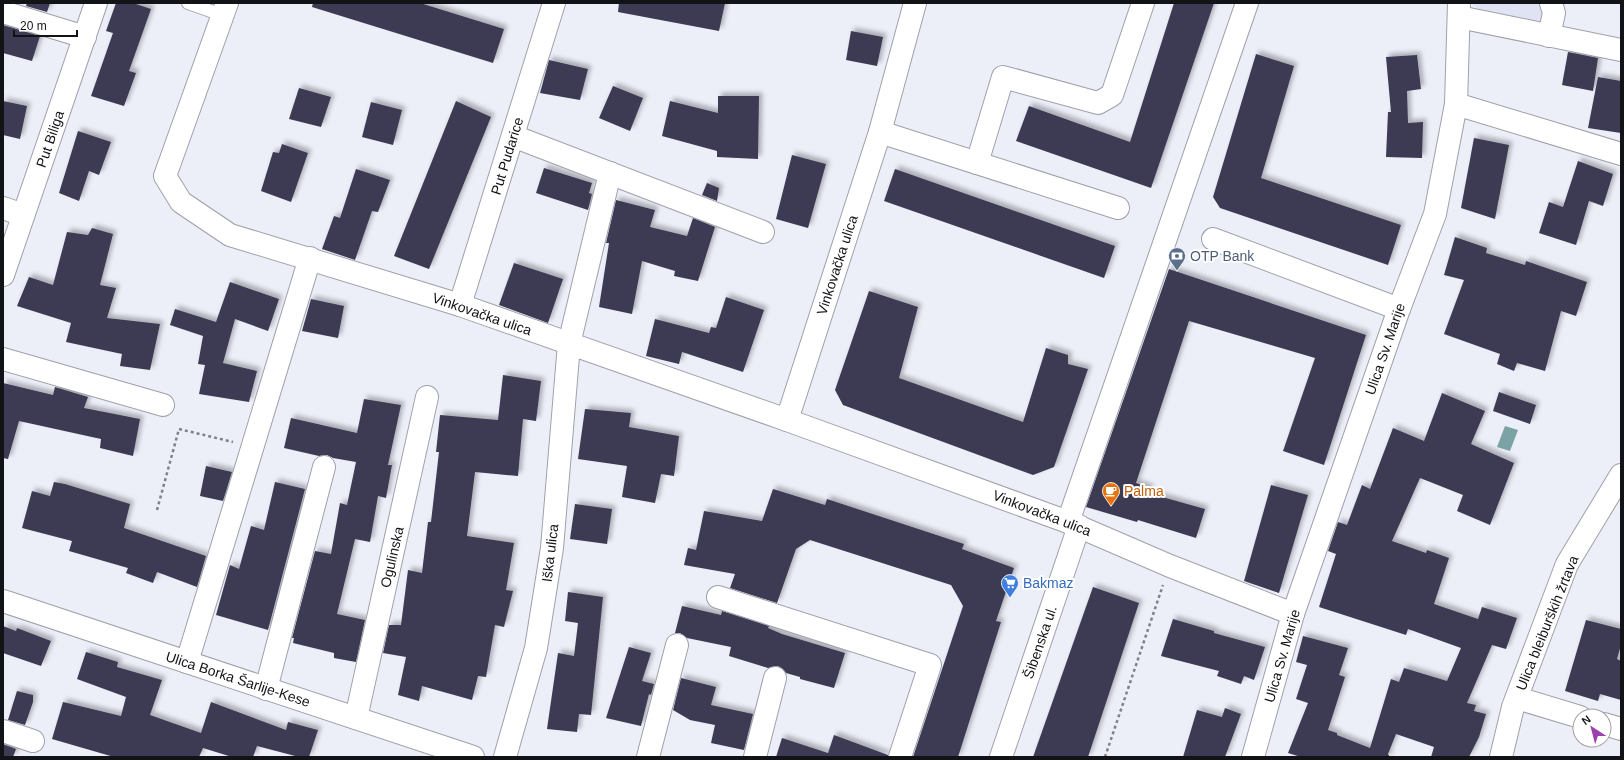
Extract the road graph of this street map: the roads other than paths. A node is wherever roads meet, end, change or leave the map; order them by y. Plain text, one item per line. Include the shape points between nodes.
1 (96, 3) edge
2 (188, 3) edge
3 (915, 3) edge
4 (1144, 3) edge
5 (1247, 3) edge
6 (1551, 3) edge
7 (549, 4) edge
8 (225, 9) edge
9 (1459, 10) edge
10 (3, 12) edge
11 (1549, 36) junction
12 (85, 37) junction
13 (1621, 50) edge
14 (1456, 104) junction
15 (880, 132) junction
16 (513, 136) junction
17 (1621, 154) edge
18 (977, 163) junction
19 (610, 174) junction
20 (3, 208) edge
21 (1118, 208) dead end
22 (23, 215) junction
23 (763, 232) dead end
24 (1213, 239) dead end
25 (310, 258) junction
26 (3, 275) edge
27 (460, 305) junction
28 (1399, 309) junction
29 (569, 344) junction
30 (3, 358) edge
31 (427, 397) dead end
32 (163, 406) dead end
33 (788, 420) junction
34 (324, 467) dead end
35 (1621, 475) edge
36 (1074, 524) junction
37 (718, 597) dead end
38 (3, 602) edge
39 (1293, 614) junction
40 (677, 644) dead end
41 (187, 662) junction
42 (775, 678) dead end
43 (266, 688) junction
44 (1517, 698) junction
45 (1572, 715) edge
46 (356, 718) junction
47 (3, 731) edge
48 (33, 741) dead end
49 (473, 757) edge
50 (505, 757) edge
51 (648, 757) edge
52 (755, 757) edge
53 (900, 757) edge
54 (1001, 757) edge
55 (1253, 757) edge
56 (1501, 757) edge

1 - 12 street, Put Biliga
2 - 8 lane
3 - 15 street, Vinkovačka ulica
4 - 18 street via 1112,95 1098,103 1003,77
5 - 36 street, Šibenska ul.
6 - 11 street via 1554,12
7 - 16 street, Put Pudarice
8 - 25 street, Vinkovačka ulica via 166,176 181,202 230,235
9 - 11 street
9 - 14 street, Ulica Sv. Marije
10 - 12 street
11 - 13 street
12 - 22 street, Put Biliga
14 - 17 street
14 - 28 street, Ulica Sv. Marije via 1435,214
15 - 18 street
15 - 33 street, Vinkovačka ulica
16 - 19 street
16 - 27 street, Put Pudarice
18 - 21 street
19 - 23 street
19 - 29 street, Iška ulica
20 - 22 street
22 - 26 street, Put Biliga
24 - 28 street
25 - 27 street, Vinkovačka ulica
25 - 41 street
27 - 29 street, Vinkovačka ulica
28 - 39 street, Ulica Sv. Marije
29 - 33 street, Vinkovačka ulica
29 - 50 street, Iška ulica via 551,556 536,648
30 - 32 street
31 - 46 street, Ogulinska
33 - 36 street, Vinkovačka ulica
34 - 43 street
35 - 44 street, Ulica bleiburških žrtava via 1567,564
36 - 39 street, Vinkovačka ulica via 1170,566
36 - 54 street, Šibenska ul.
37 - 53 street via 930,665
38 - 41 street, Ulica Borka Šarlije-Kese
39 - 55 street, Ulica Sv. Marije
40 - 51 street
41 - 43 street, Ulica Borka Šarlije-Kese
42 - 52 street
43 - 46 street, Ulica Borka Šarlije-Kese
44 - 45 street
44 - 56 street, Ulica bleiburških žrtava
46 - 49 street, Ulica Borka Šarlije-Kese
47 - 48 street

